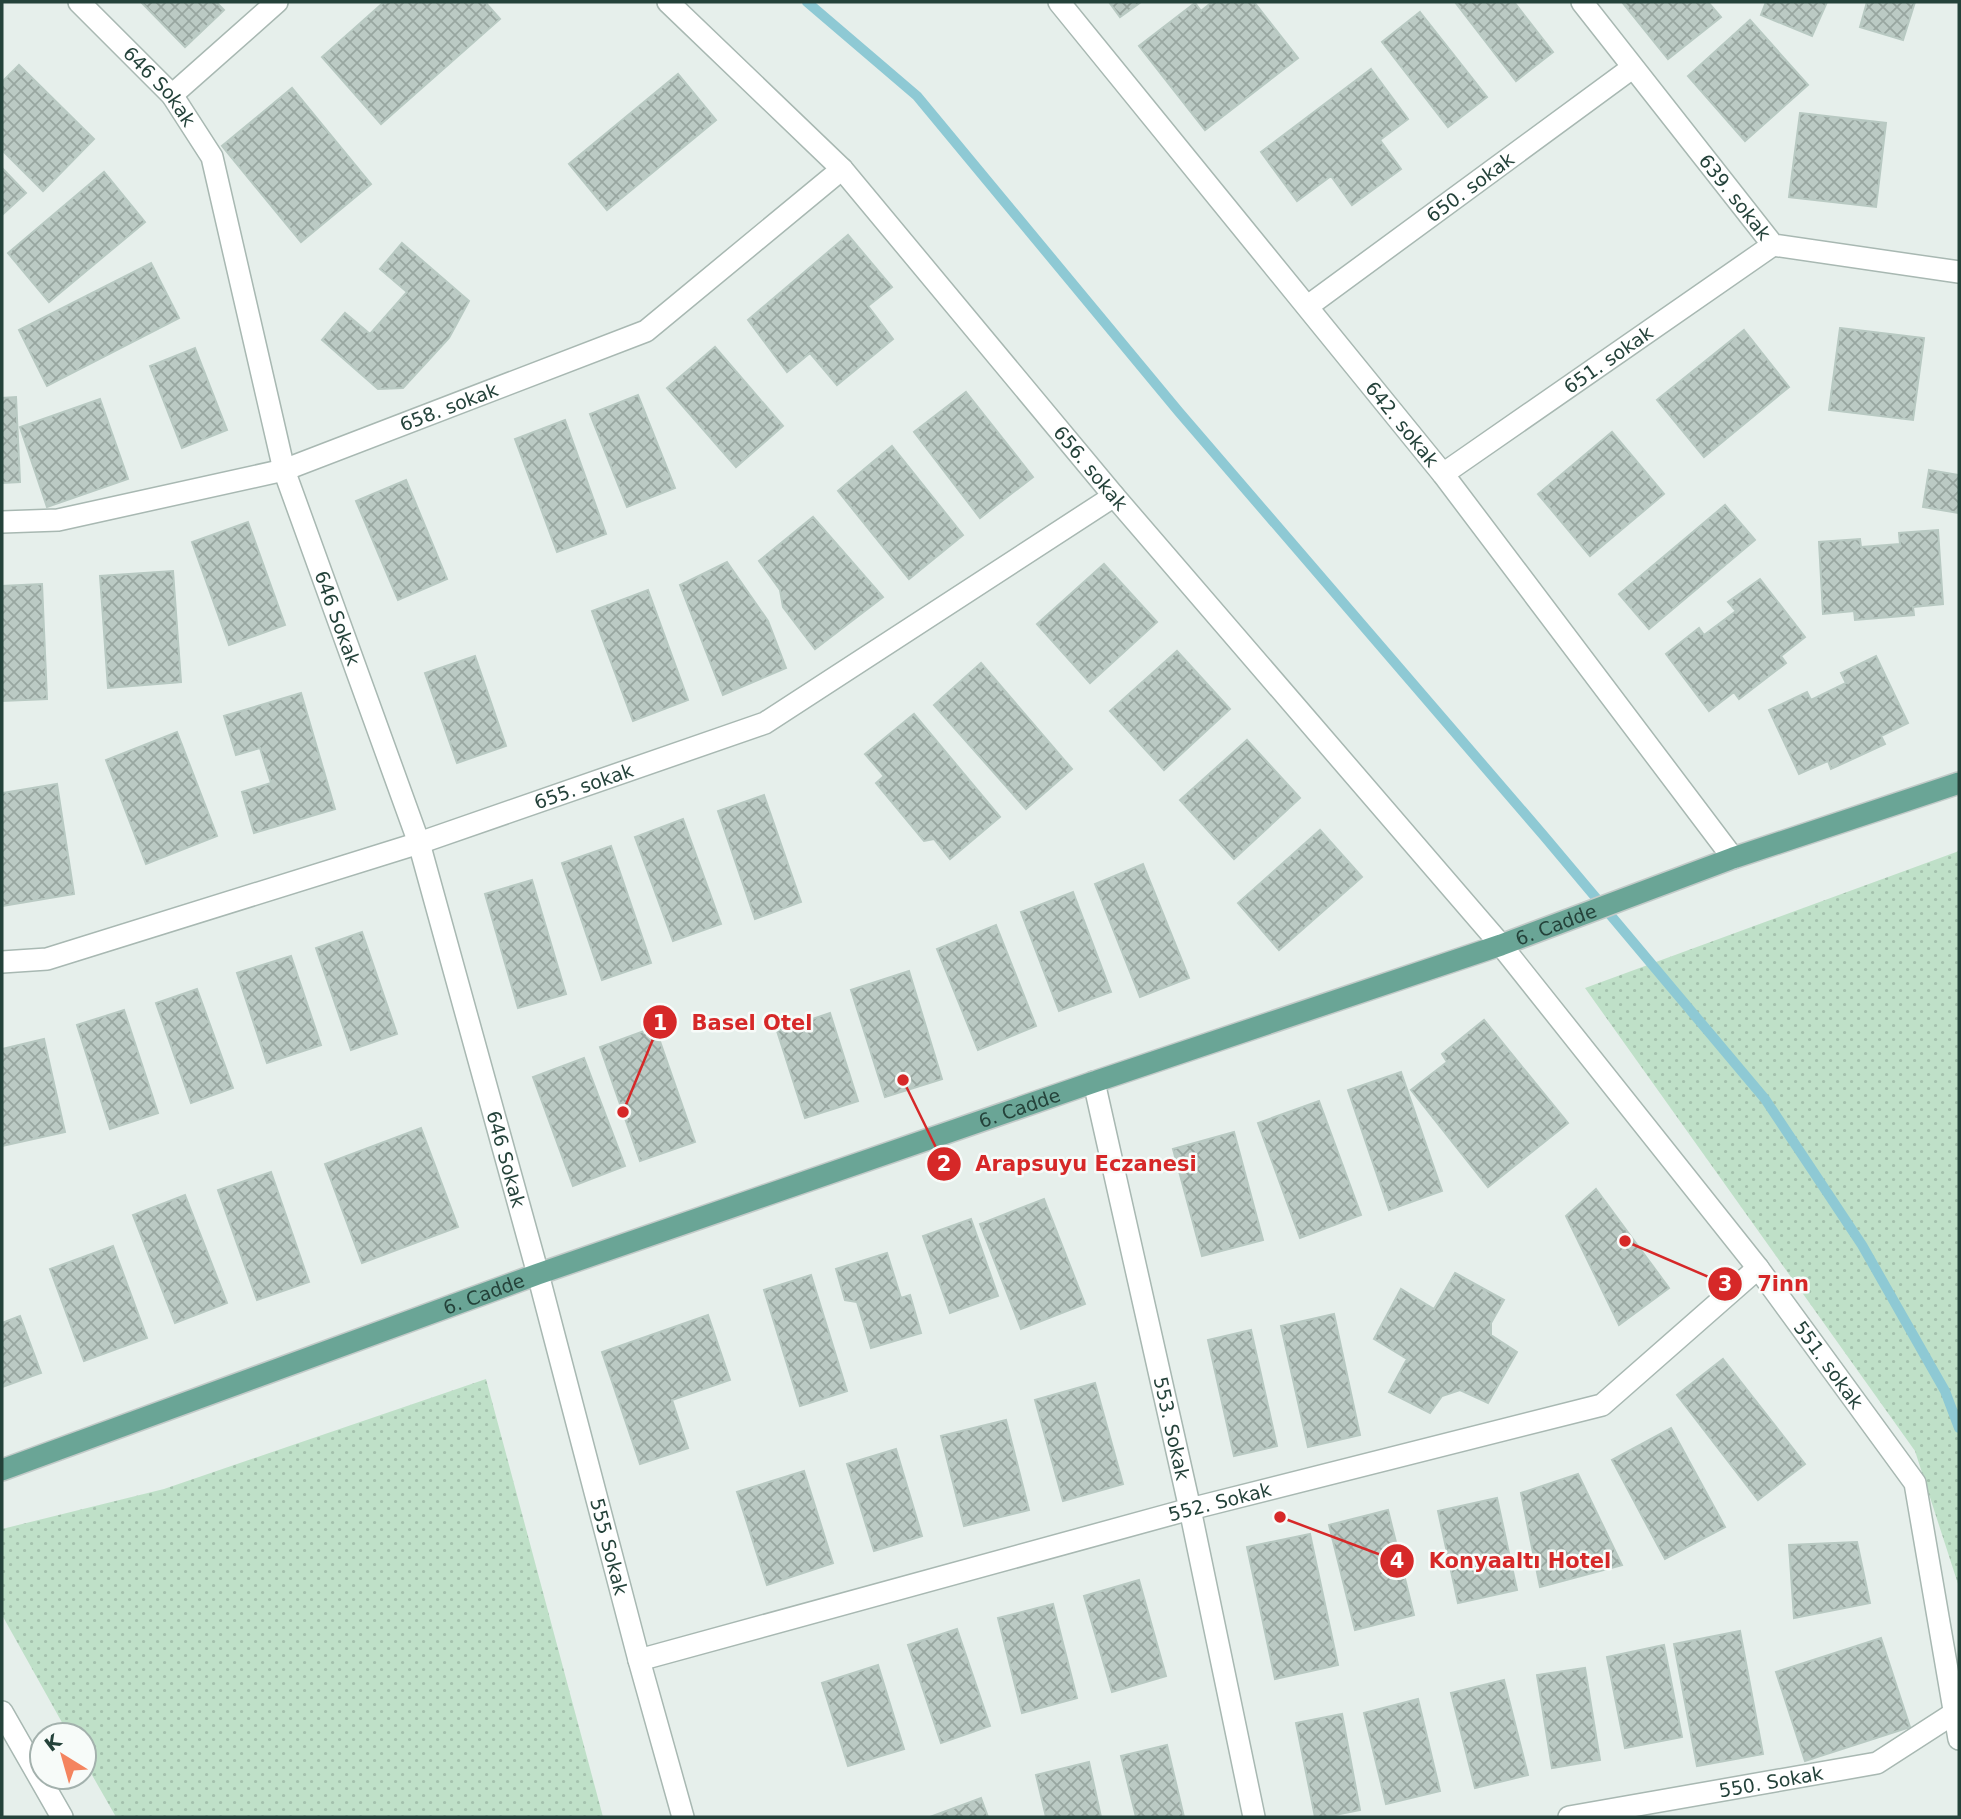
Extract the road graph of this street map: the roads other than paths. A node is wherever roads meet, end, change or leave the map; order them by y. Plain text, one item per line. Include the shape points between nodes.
1 (79, 2) edge
2 (277, 2) edge
3 (668, 2) edge
4 (1059, 2) edge
5 (1582, 2) edge
6 (1632, 68) junction
7 (173, 95) junction
8 (842, 169) junction
9 (1773, 245) junction
10 (1959, 272) edge
11 (1308, 306) junction
12 (284, 470) junction
13 (1443, 474) junction
14 (1114, 496) junction
15 (2, 522) edge
16 (1959, 783) edge
17 (419, 843) junction
18 (1733, 858) junction
19 (1501, 945) junction
20 (2, 962) edge
21 (1094, 1082) junction
22 (1758, 1268) junction
23 (538, 1274) junction
24 (2, 1470) edge
25 (1189, 1509) junction
26 (639, 1660) junction
27 (1957, 1711) edge
28 (2, 1712) edge
29 (1959, 1739) edge
30 (1575, 1816) edge
31 (62, 1817) edge
32 (683, 1817) edge
33 (1254, 1817) edge

1 - 7 street, 646 Sokak
2 - 7 street
3 - 8 street, 656. sokak
4 - 11 street, 642. sokak
5 - 6 street, 639. sokak
6 - 9 street, 639. sokak
6 - 11 street, 650. sokak
7 - 12 street, 646 Sokak via 212,158
8 - 12 street, 658. sokak via 646,331
8 - 14 street, 656. sokak
9 - 10 street, 639. sokak
9 - 13 street, 651. sokak
11 - 13 street, 642. sokak
12 - 15 street, 658. sokak via 58,520
12 - 17 street, 646 Sokak
13 - 18 street, 642. sokak
14 - 17 street, 655. sokak via 765,723
14 - 19 street, 656. sokak
16 - 18 main road, 6. Cadde
17 - 20 street, 655. sokak via 47,959
17 - 23 street, 646 Sokak
18 - 19 main road, 6. Cadde
19 - 21 main road, 6. Cadde
19 - 22 street, 551. sokak
21 - 23 main road, 6. Cadde
21 - 25 street, 553. Sokak
22 - 25 street, 552. Sokak via 1602,1405
22 - 27 street, 551. sokak via 1914,1483
23 - 24 main road, 6. Cadde
23 - 26 street, 555 Sokak
25 - 26 street, 552. Sokak
25 - 33 street, 553. Sokak
26 - 32 street, 555 Sokak
27 - 29 street, 551. sokak
27 - 30 street, 550. Sokak via 1877,1763
28 - 31 street

